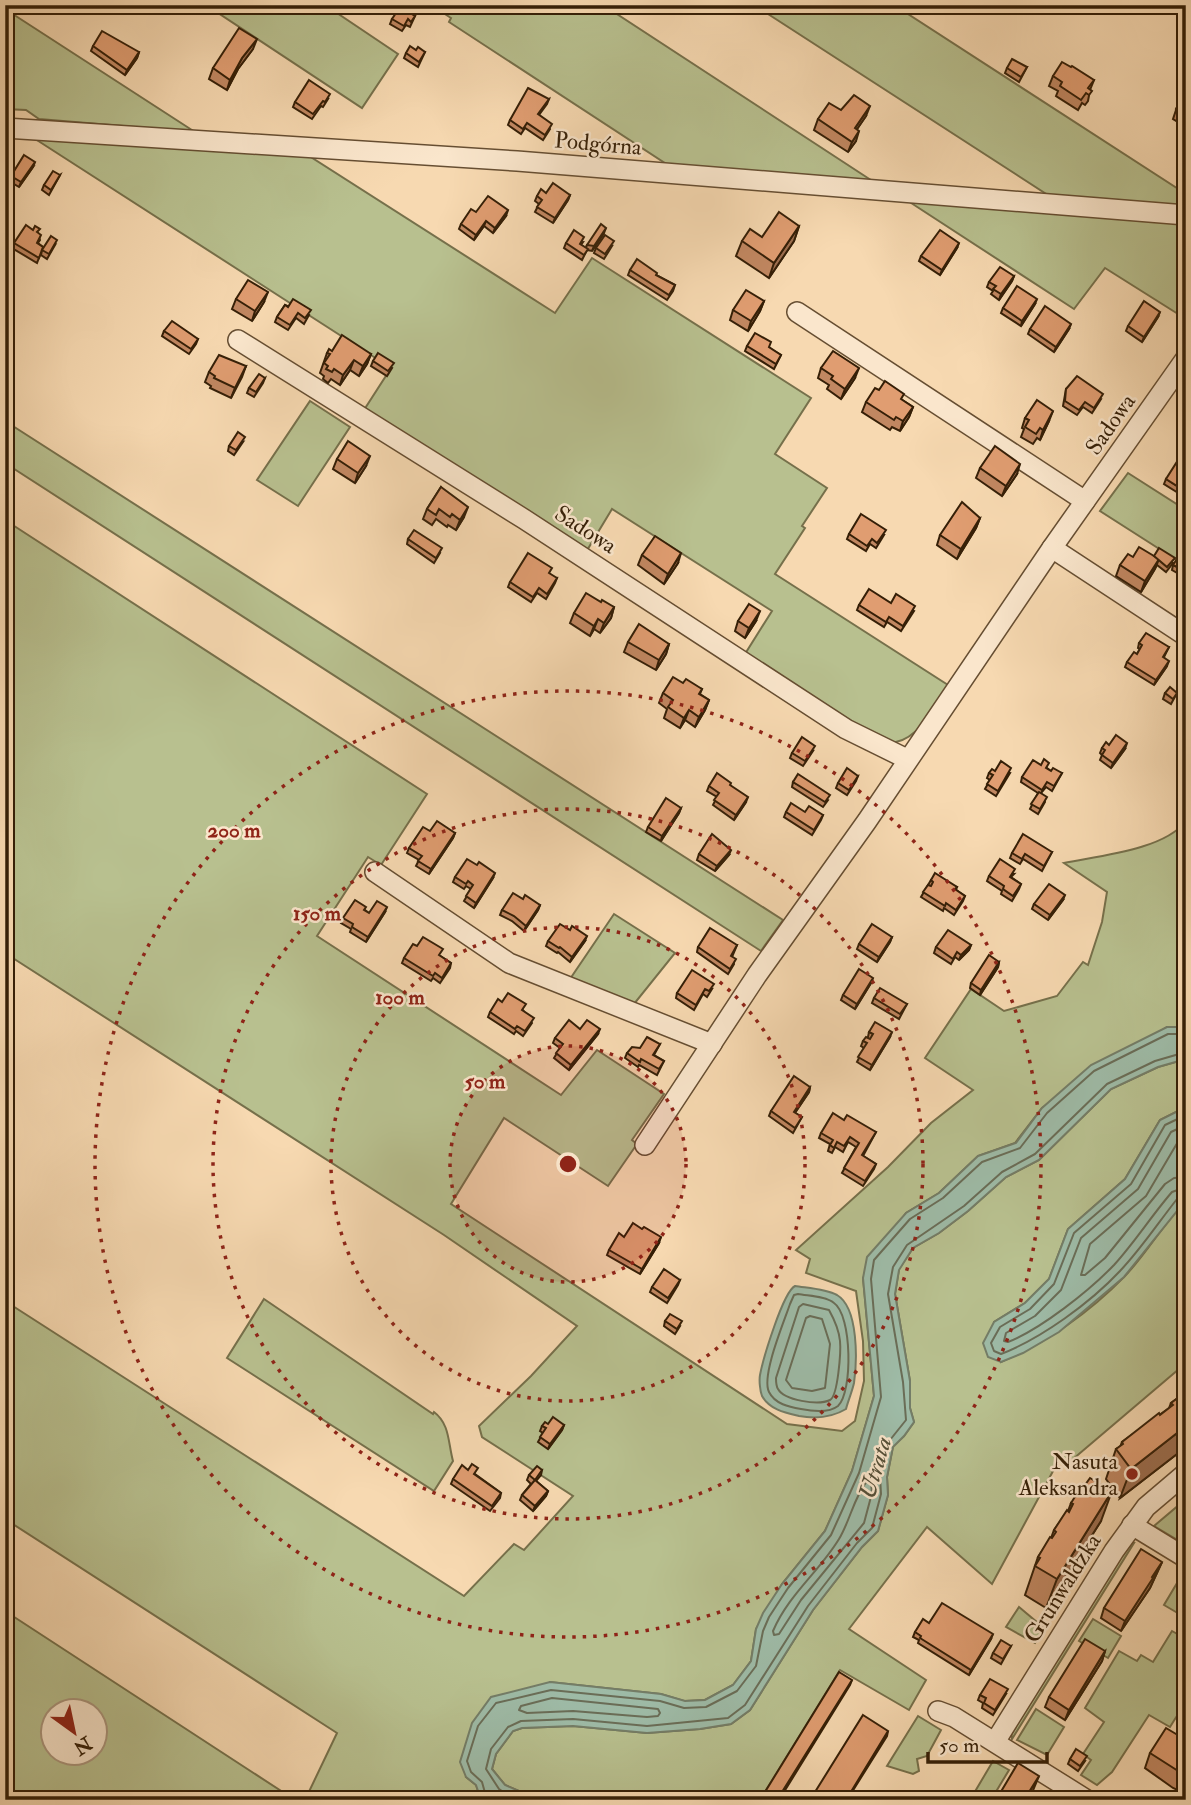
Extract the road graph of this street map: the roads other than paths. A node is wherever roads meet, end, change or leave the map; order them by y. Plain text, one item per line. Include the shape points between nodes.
1 (5, 128) edge
2 (1186, 215) edge
3 (797, 312) dead end
4 (238, 340) dead end
5 (1186, 358) edge
6 (1085, 501) junction
7 (1052, 548) junction
8 (1186, 636) edge
9 (907, 760) junction
10 (374, 872) dead end
11 (712, 1044) junction
12 (645, 1145) dead end
13 (1186, 1473) edge
14 (1132, 1525) junction
15 (1186, 1558) edge
16 (938, 1711) dead end
17 (995, 1742) junction
18 (1087, 1800) edge

1 - 2 street, Podgórna via 517,161
3 - 6 street
4 - 9 street, Sadowa via 846,729
5 - 6 street, Sadowa
6 - 7 street, Sadowa
7 - 8 street
7 - 9 street, Sadowa
9 - 11 street, Sadowa
10 - 11 street via 509,963
11 - 12 street, Sadowa
13 - 14 street, Grunwaldzka
14 - 15 street
14 - 17 street, Grunwaldzka
16 - 17 street
17 - 18 street

